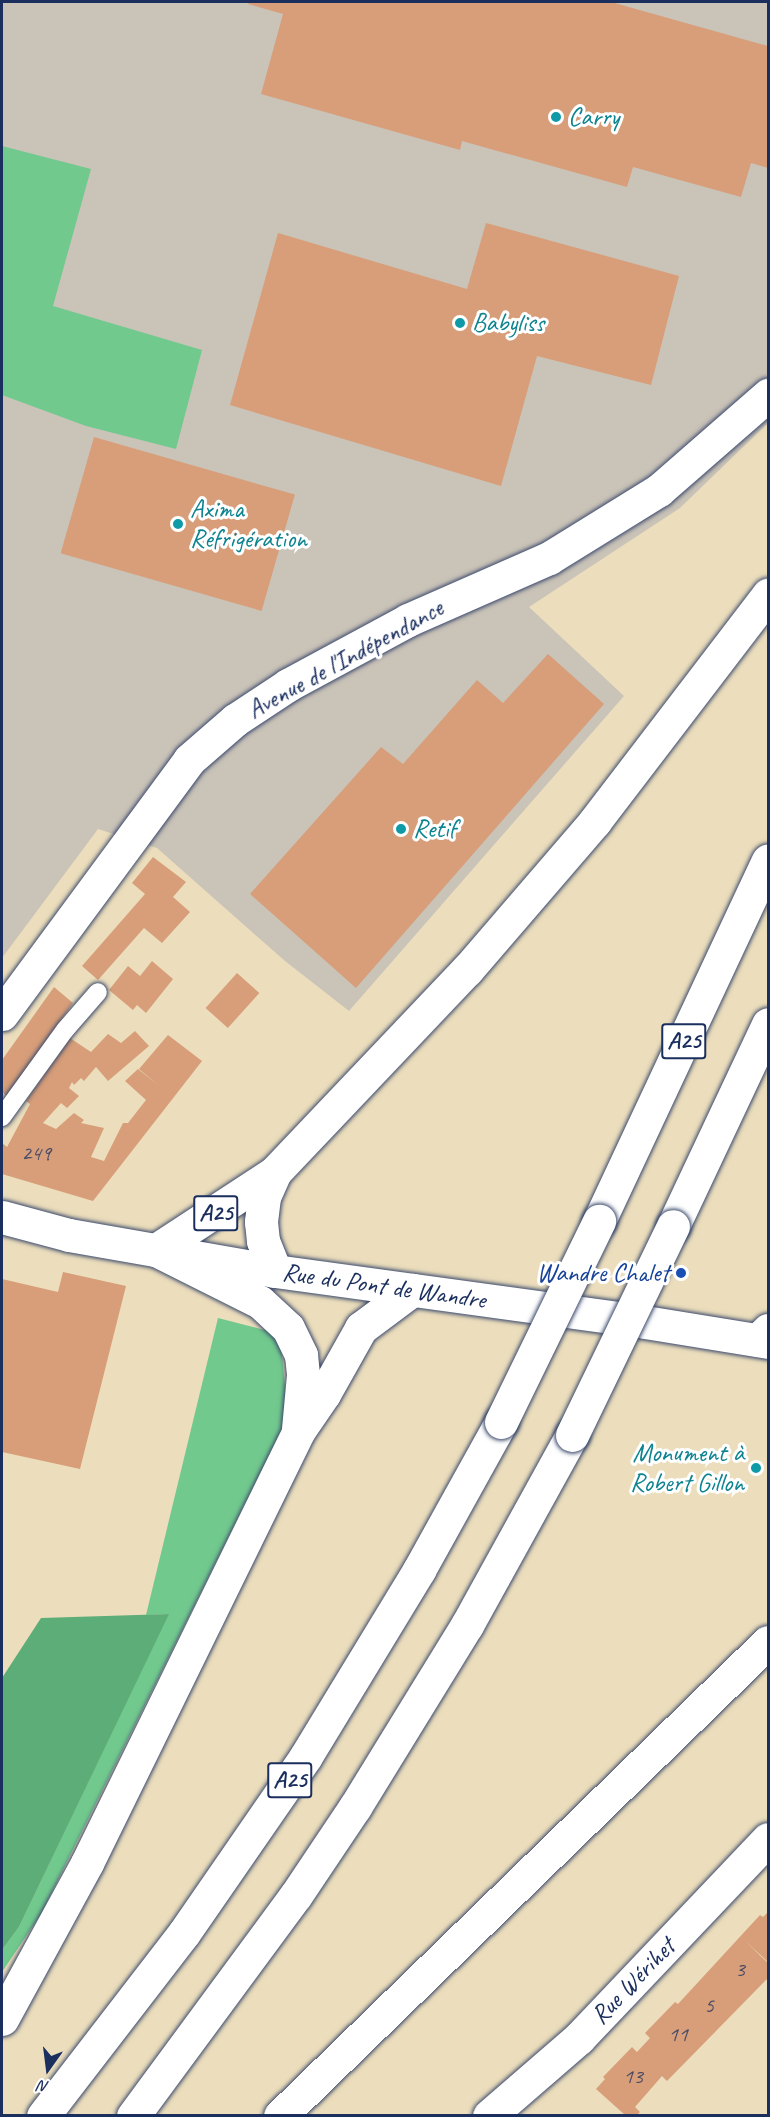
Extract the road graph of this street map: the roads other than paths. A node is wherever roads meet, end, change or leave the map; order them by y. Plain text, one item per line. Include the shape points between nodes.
1 (768, 395) edge
2 (768, 595) edge
3 (768, 861) edge
4 (98, 992) dead end
5 (2, 1014) edge
6 (768, 1024) edge
7 (2, 1117) edge
8 (275, 1172) junction
9 (2, 1217) edge
10 (156, 1250) junction
11 (275, 1271) junction
12 (412, 1290) junction
13 (765, 1337) edge
14 (298, 1432) junction
15 (768, 1642) edge
16 (767, 1843) edge
17 (2, 2019) edge
18 (43, 2115) edge
19 (133, 2115) edge
20 (280, 2115) edge
21 (489, 2115) edge

1 - 5 main road, Avenue de l'Indépendance via 659,490 549,558 408,620 288,685 235,720 189,760
2 - 8 main road, A25 via 602,812 528,900 467,970
3 - 18 main road, A25, bridge via 501,1422 424,1561 306,1756 184,1934
4 - 7 lane
6 - 19 main road, A25, bridge via 572,1436 467,1625 296,1895
8 - 10 main road, A25
8 - 11 main road, A25 via 264,1197 261,1222 262,1241
9 - 10 main road, Rue du Pont de Wandre via 69,1235
10 - 11 main road, Rue du Pont de Wandre
10 - 14 main road, A25 via 260,1302 288,1328 301,1355 303,1375
11 - 12 main road, Rue du Pont de Wandre
12 - 13 main road, Rue du Pont de Wandre
12 - 14 main road, A25 via 361,1328
14 - 17 main road, A25 via 87,1863
15 - 20 main road
16 - 21 main road, Rue Wérihet via 579,2038

